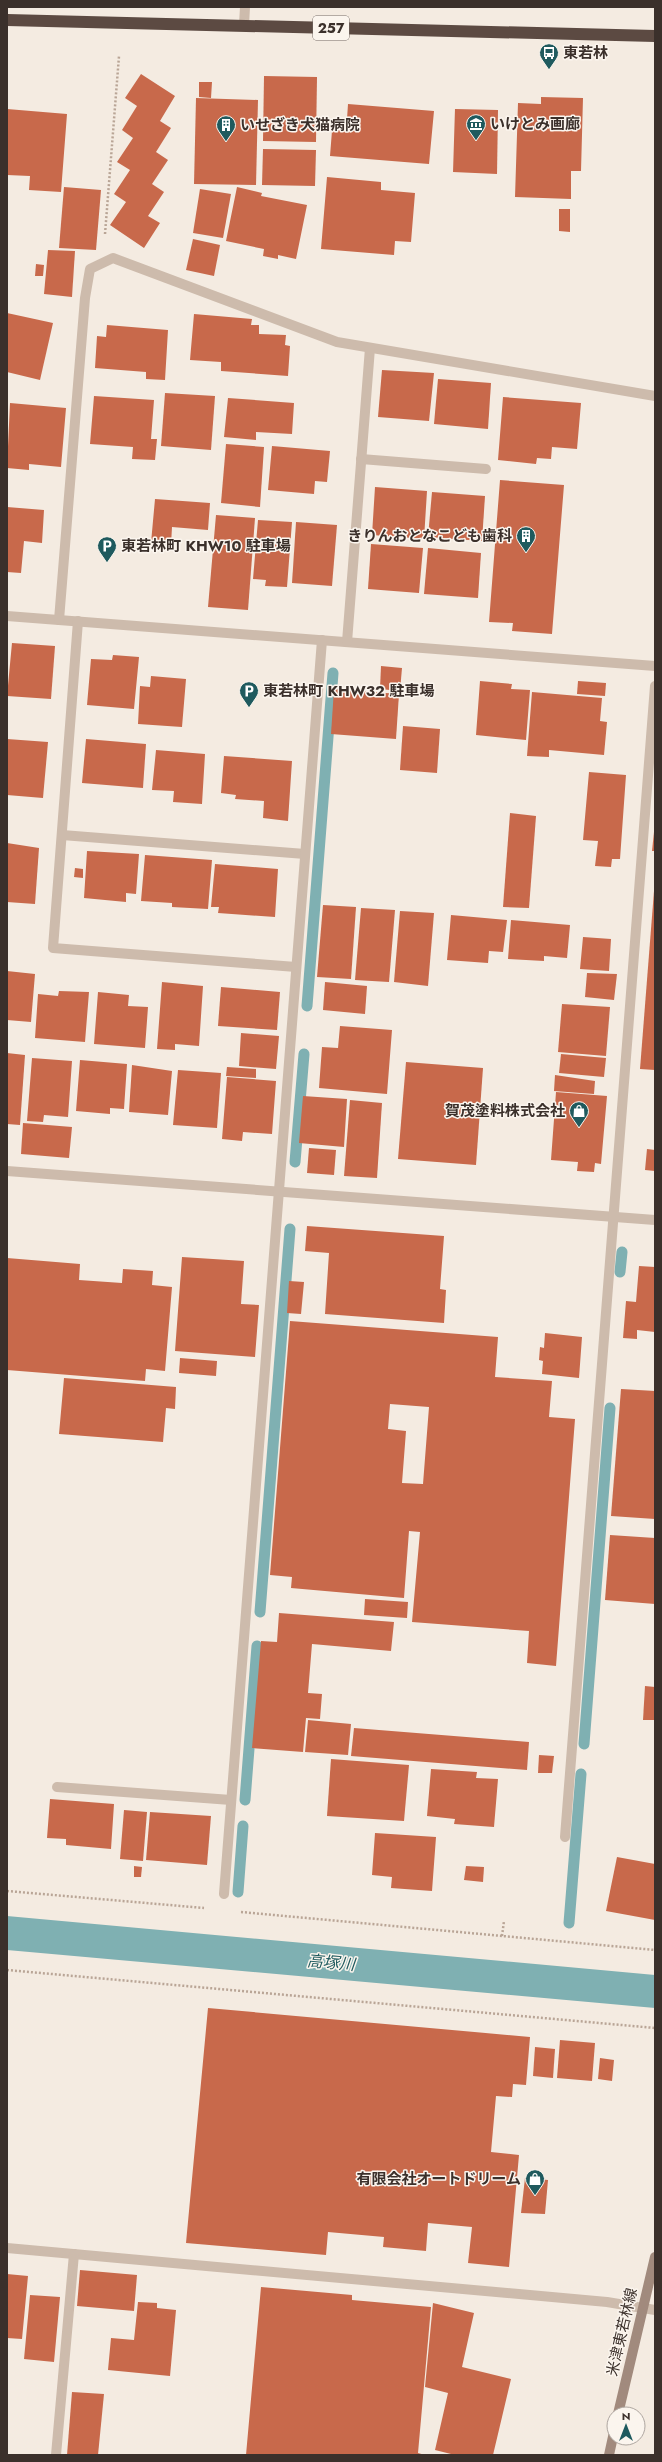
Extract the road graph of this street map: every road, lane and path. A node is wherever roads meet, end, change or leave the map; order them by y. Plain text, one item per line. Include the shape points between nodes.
1 (245, 7) edge
2 (7, 20) edge
3 (244, 25) junction
4 (655, 36) edge
5 (118, 56) dead end
6 (108, 260) junction
7 (370, 348) junction
8 (655, 396) edge
9 (361, 459) junction
10 (486, 469) dead end
11 (7, 616) edge
12 (59, 620) junction
13 (78, 621) junction
14 (322, 640) junction
15 (347, 642) junction
16 (655, 666) edge
17 (655, 686) edge
18 (62, 835) junction
19 (305, 854) junction
20 (296, 967) junction
21 (7, 1171) edge
22 (279, 1192) junction
23 (613, 1217) junction
24 (655, 1220) edge
25 (57, 1787) dead end
26 (231, 1800) junction
27 (565, 1837) dead end
28 (7, 1891) edge
29 (224, 1894) dead end
30 (207, 1909) dead end
31 (238, 1912) dead end
32 (504, 1921) dead end
33 (502, 1936) junction
34 (655, 1950) edge
35 (7, 1970) edge
36 (655, 2028) edge
37 (7, 2248) edge
38 (74, 2254) junction
39 (655, 2257) edge
40 (643, 2308) junction
41 (655, 2310) edge
42 (620, 2406) edge
43 (56, 2455) edge

1 - 3 street
2 - 3 highway, 257
3 - 4 highway, 257
5 - 6 path via 105,238
6 - 7 street via 113,258 337,342
6 - 12 street via 90,270 85,298
7 - 8 street
7 - 9 street
9 - 10 street
9 - 15 street
11 - 12 street
12 - 13 street
13 - 14 street
13 - 18 street
14 - 15 street
14 - 19 street
15 - 16 street
17 - 23 street
18 - 19 street
18 - 20 street via 53,948
19 - 20 street
20 - 22 street
21 - 22 street
22 - 23 street
22 - 26 street
23 - 24 street
23 - 27 street
25 - 26 street
26 - 29 street
28 - 30 path
31 - 33 path
32 - 33 path
33 - 34 path
35 - 36 path
37 - 38 street
38 - 40 street via 599,2301
38 - 43 street
39 - 40 main road, 米津東若林線
40 - 41 street
40 - 42 main road, 米津東若林線

